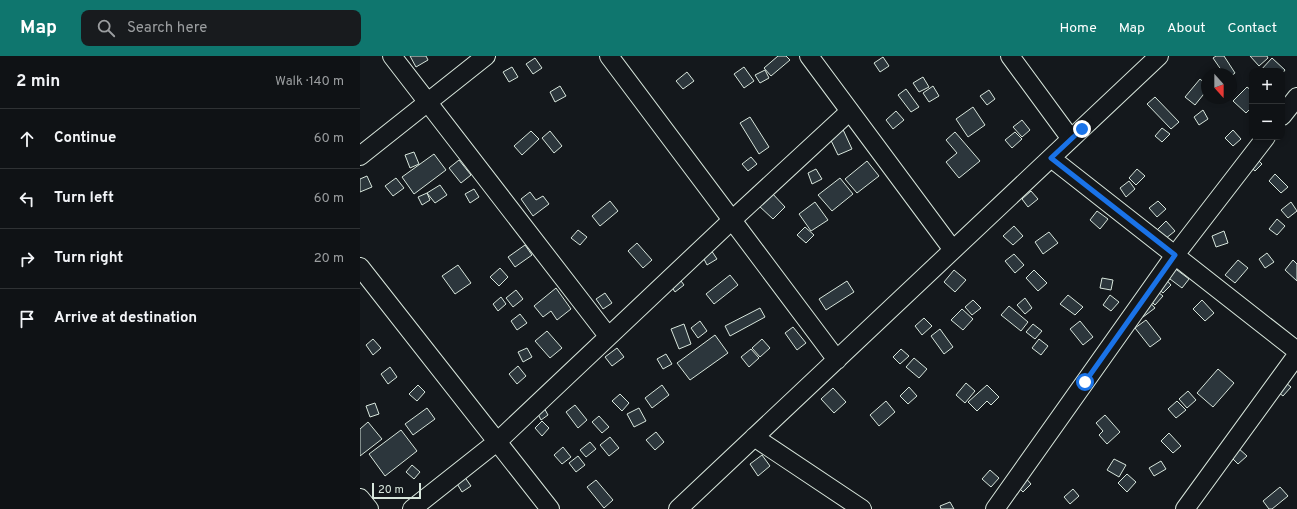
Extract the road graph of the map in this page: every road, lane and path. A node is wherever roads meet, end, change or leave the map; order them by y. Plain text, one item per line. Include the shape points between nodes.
1 (392, 56) edge
2 (486, 56) edge
3 (609, 56) edge
4 (809, 56) edge
5 (1010, 56) edge
6 (1159, 56) edge
7 (1297, 97) edge
8 (428, 102) junction
9 (850, 111) junction
10 (1285, 112) edge
11 (1071, 139) junction
12 (1264, 140) edge
13 (360, 156) edge
14 (1051, 158) junction
15 (732, 220) junction
16 (953, 250) junction
17 (1175, 255) junction
18 (360, 267) edge
19 (608, 336) junction
20 (1297, 350) edge
21 (1297, 355) edge
22 (837, 360) junction
23 (754, 437) junction
24 (498, 441) junction
25 (360, 498) edge
26 (369, 509) edge
27 (412, 509) edge
28 (550, 509) edge
29 (678, 509) edge
30 (862, 509) edge
31 (995, 509) edge
32 (1184, 509) edge

1 - 8 street
2 - 8 street
3 - 15 street
4 - 9 street
5 - 11 street
6 - 11 street
7 - 10 street
8 - 13 street
8 - 19 street
9 - 15 street
9 - 16 street
11 - 14 street
12 - 17 street
14 - 16 street
14 - 17 street
15 - 19 street
15 - 22 street
16 - 22 street
17 - 20 street
17 - 31 street
18 - 24 street
19 - 24 street
21 - 32 street
22 - 23 street
23 - 29 street
23 - 30 street
24 - 27 street
24 - 28 street
25 - 26 street

